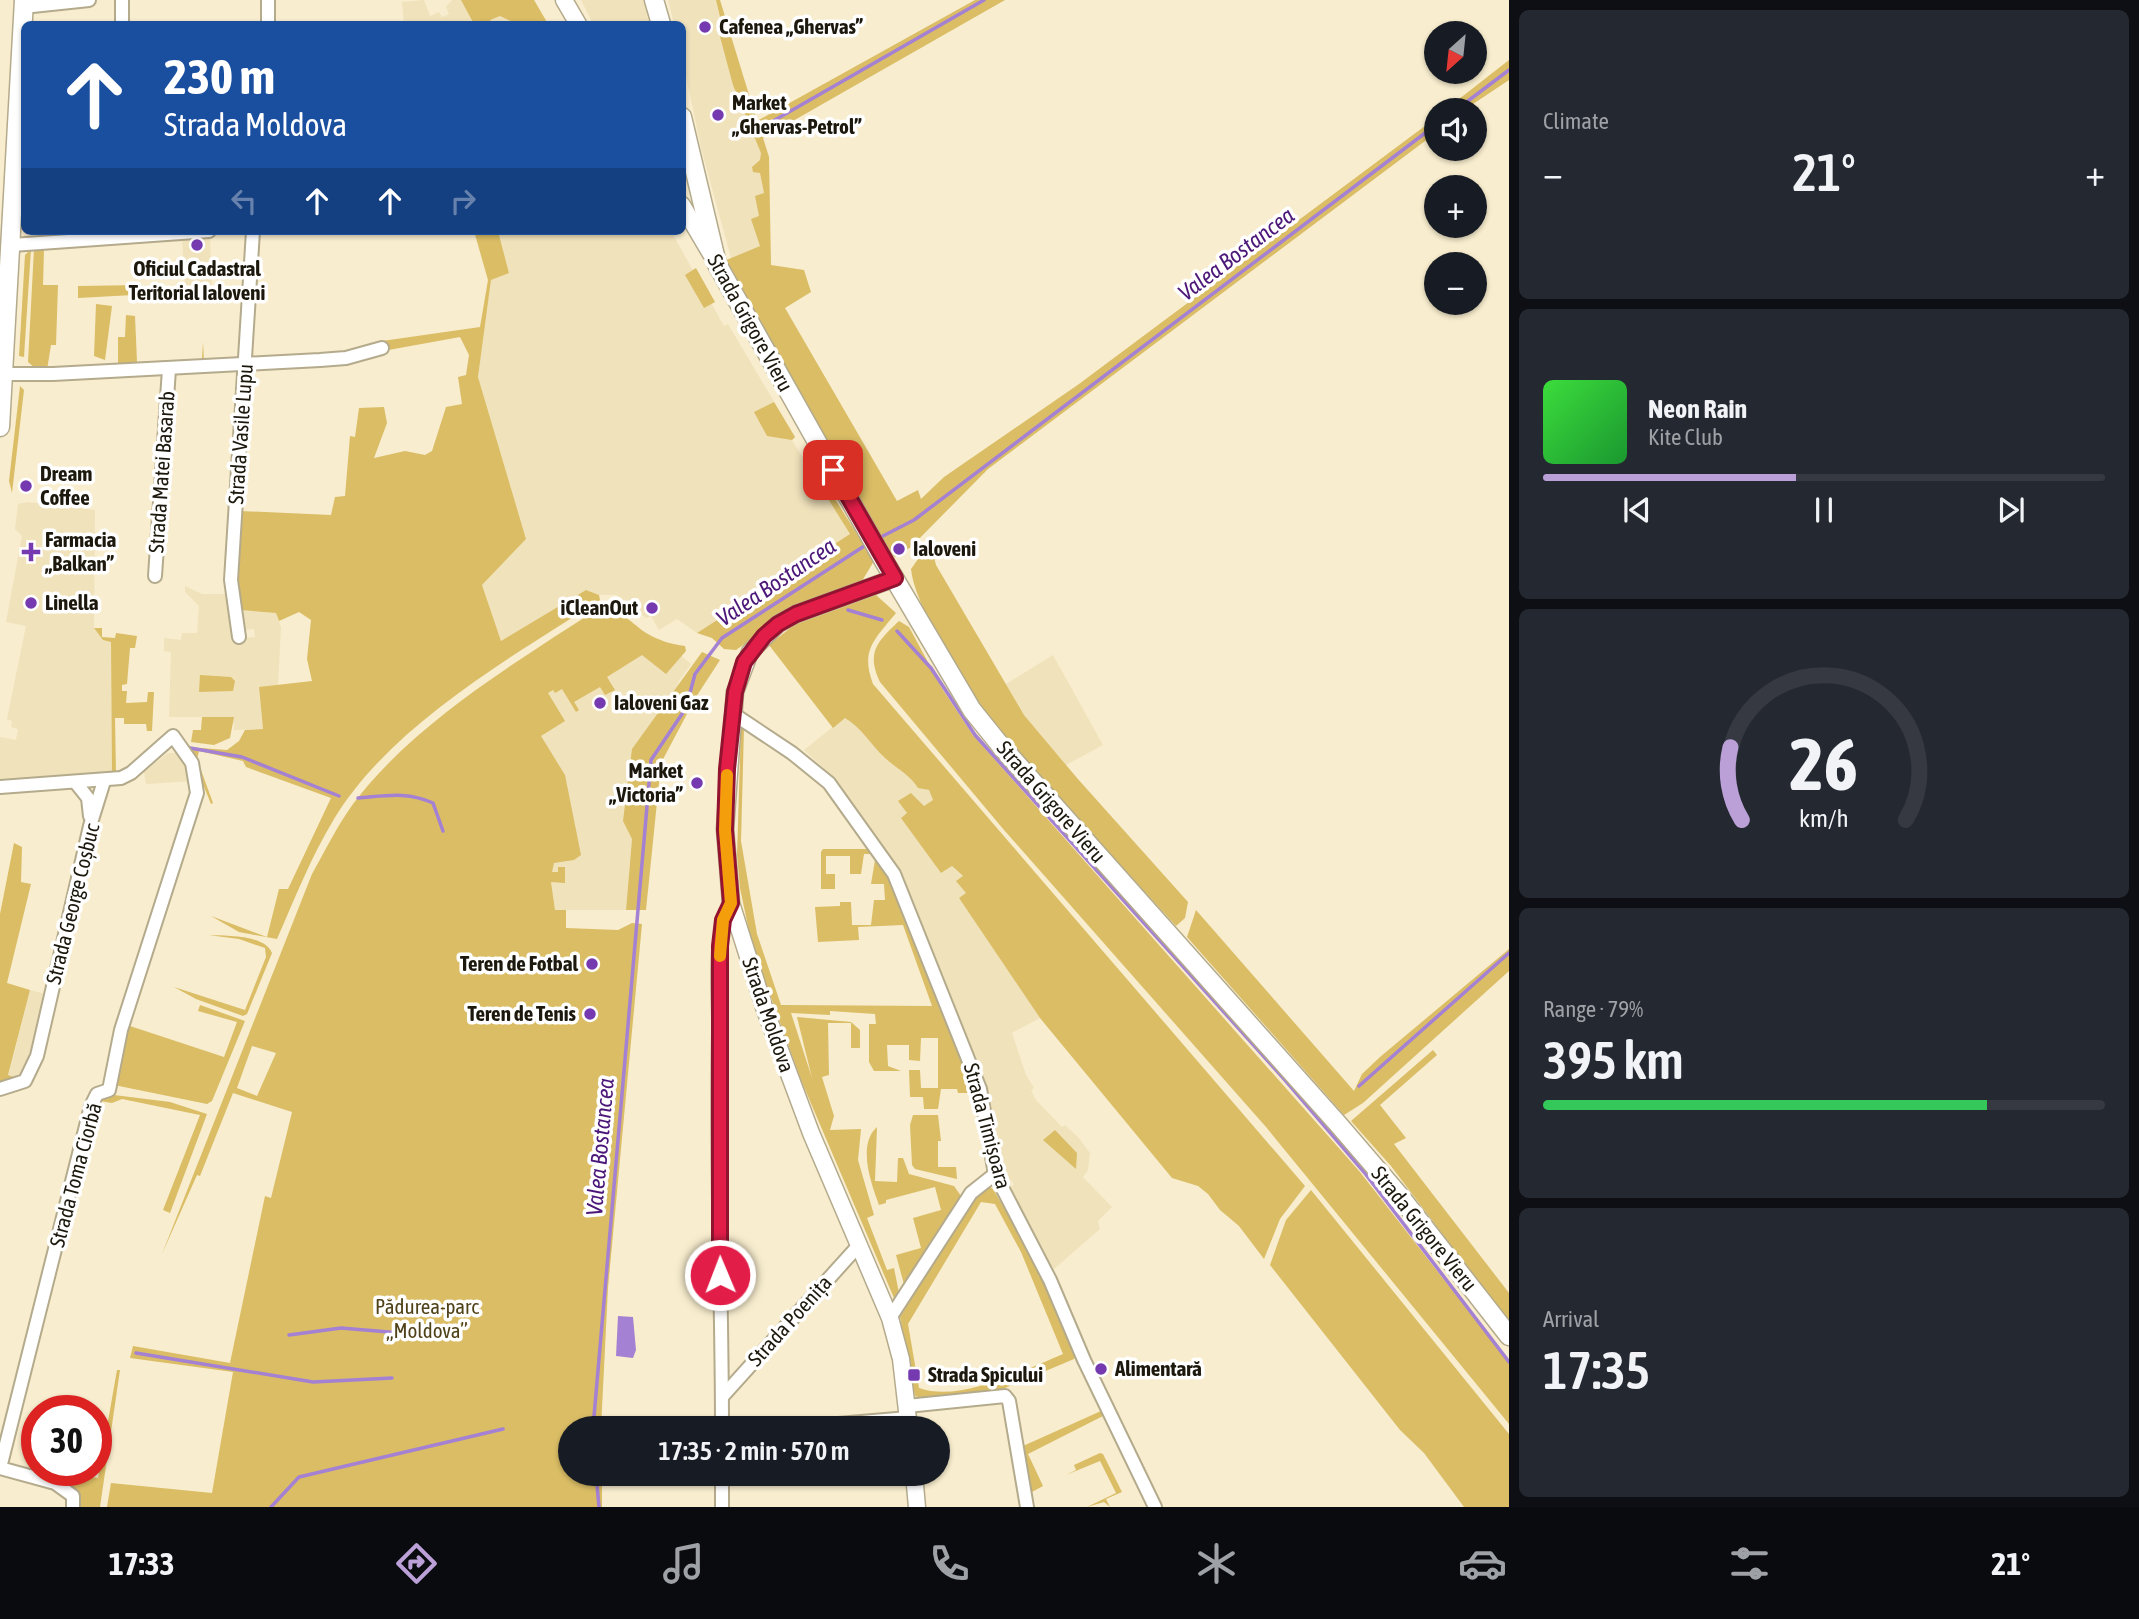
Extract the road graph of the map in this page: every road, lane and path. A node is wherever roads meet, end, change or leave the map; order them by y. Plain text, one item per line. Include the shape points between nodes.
1 (89, 0) edge
2 (122, 0) edge
3 (268, 0) edge
4 (564, 0) edge
5 (654, 0) edge
6 (24, 3) edge
7 (23, 21) edge
8 (122, 21) edge
9 (268, 21) edge
10 (576, 21) edge
11 (660, 21) edge
12 (21, 64) edge
13 (686, 134) edge
14 (686, 212) edge
15 (153, 235) edge
16 (253, 235) edge
17 (12, 245) junction
18 (717, 264) junction
19 (382, 348) dead end
20 (246, 363) junction
21 (169, 369) junction
22 (4, 374) junction
23 (1, 402) edge
24 (0, 428) edge
25 (155, 576) dead end
26 (895, 578) junction
27 (239, 637) dead end
28 (732, 713) junction
29 (104, 781) junction
30 (76, 783) junction
31 (0, 786) edge
32 (90, 826) junction
33 (731, 903) junction
34 (0, 1089) edge
35 (995, 1174) junction
36 (859, 1245) junction
37 (890, 1318) junction
38 (1509, 1336) edge
39 (722, 1398) junction
40 (722, 1416) edge
41 (908, 1416) edge
42 (917, 1416) edge
43 (0, 1468) edge
44 (722, 1486) edge
45 (915, 1486) edge
46 (73, 1507) edge
47 (722, 1507) edge
48 (917, 1507) edge
49 (1027, 1507) edge
50 (1155, 1507) edge

1 - 6 street
2 - 8 street
3 - 9 street
4 - 10 street
5 - 11 main road
6 - 7 main road
12 - 17 main road
13 - 18 main road
14 - 18 street, Strada Grigore Vieru
15 - 17 street
16 - 20 street, Strada Vasile Lupu
17 - 22 main road
18 - 26 main road, Strada Grigore Vieru
19 - 20 street, Strada Matei Basarab via 346,358
20 - 21 street, Strada Matei Basarab
20 - 27 street, Strada Vasile Lupu via 231,580
21 - 22 street, Strada Matei Basarab
21 - 25 street, Strada Matei Basarab
22 - 23 main road
23 - 24 main road
26 - 28 street, Strada Moldova via 778,624 744,662
26 - 38 main road, Strada Grigore Vieru via 984,726 1347,1134
28 - 33 street, Strada Moldova via 725,830
28 - 35 street, Strada Timișoara via 830,783 894,874 980,1089
29 - 30 street
29 - 32 street, Strada George Coșbuc
29 - 43 street, Strada Toma Ciorbă via 131,773 173,736 192,763 197,793 121,1030 109,1090 97,1094 91,1106
30 - 31 street
30 - 32 street via 89,798
32 - 34 street, Strada George Coșbuc via 37,1056 25,1081
33 - 36 street, Strada Moldova via 806,1120
33 - 39 street via 723,920 720,946
35 - 37 street via 971,1193
35 - 50 street, Strada Timișoara via 1050,1280
36 - 37 street, Strada Moldova
36 - 39 street, Strada Poenița
37 - 41 street, Strada Moldova via 901,1359
39 - 40 street
42 - 49 street via 1005,1396
43 - 46 street via 64,1487 73,1496
44 - 47 street
45 - 48 street

